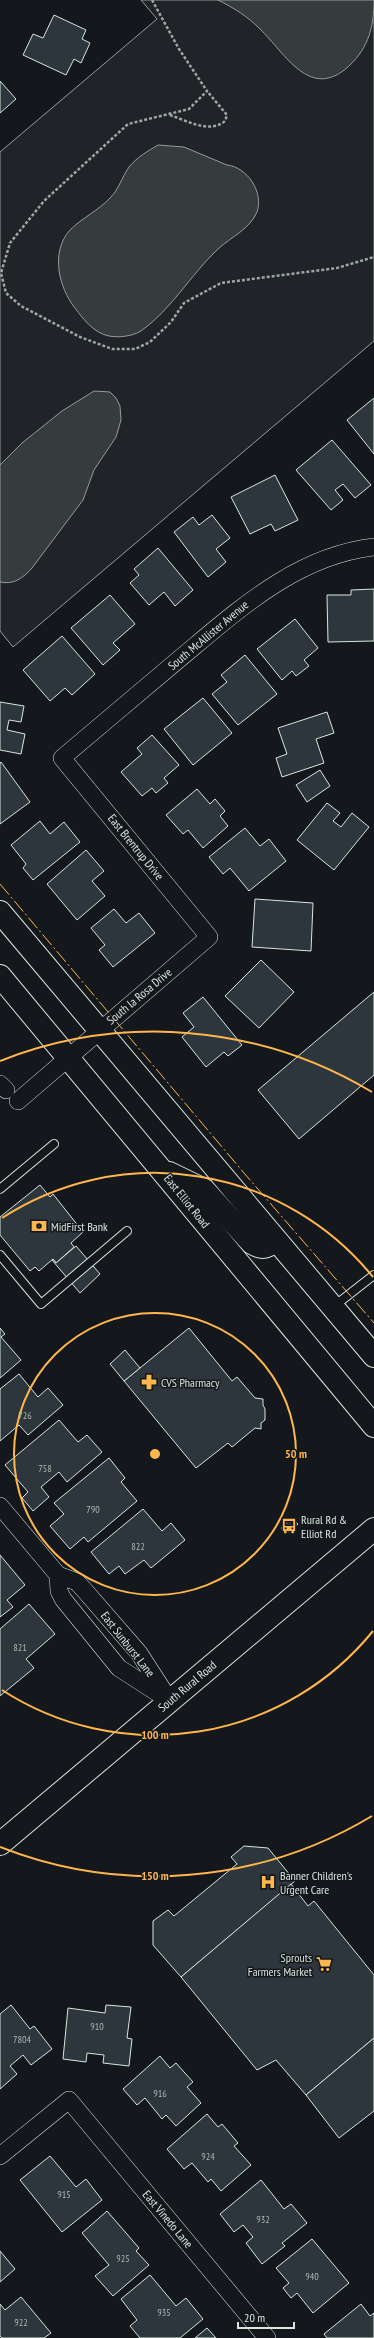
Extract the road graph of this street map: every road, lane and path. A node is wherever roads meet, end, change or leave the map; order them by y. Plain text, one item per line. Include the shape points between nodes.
1 (152, 0) edge
2 (207, 91) junction
3 (170, 115) junction
4 (374, 257) edge
5 (374, 547) edge
6 (62, 758) joint
7 (0, 912) edge
8 (209, 936) joint
9 (0, 976) edge
10 (99, 1030) junction
11 (68, 1056) junction
12 (8, 1091) edge
13 (54, 1144) dead end
14 (162, 1170) junction
15 (0, 1189) edge
16 (127, 1231) dead end
17 (275, 1240) junction
18 (0, 1255) edge
19 (374, 1275) edge
20 (333, 1308) junction
21 (374, 1356) edge
22 (374, 1426) edge
23 (0, 1506) edge
24 (374, 1529) edge
25 (58, 1575) junction
26 (170, 1701) junction
27 (0, 1844) edge
28 (0, 2156) edge
29 (267, 2338) edge

1 - 2 path via 179,49
2 - 3 path via 189,109
2 - 3 path via 227,115 226,121 221,125 212,128
3 - 4 path via 128,124 44,201 10,243 1,273 6,293 21,306 80,337 112,349 135,349 150,342 171,322 184,303 221,283 337,268
5 - 6 street, South McAllister Avenue via 352,550 292,573 252,598
6 - 8 street, East Brentrup Drive
7 - 10 main road
8 - 10 street, South la Rosa Drive
9 - 11 main road, East Elliot Road
10 - 11 street, South la Rosa Drive
10 - 17 main road
11 - 12 street, South la Rosa Drive
11 - 14 main road, East Elliot Road
13 - 15 lane
14 - 17 main road via 204,1190 252,1243 260,1248
14 - 22 main road, East Elliot Road
16 - 18 lane via 41,1304
17 - 20 main road
19 - 20 lane
20 - 21 main road
23 - 25 street, East Sunburst Lane
24 - 26 main road, South Rural Road
25 - 26 street, East Sunburst Lane via 77,1582 139,1653
25 - 26 street, East Sunburst Lane via 59,1591 63,1599 119,1668
26 - 27 main road, South Rural Road
28 - 29 street, East Vinedo Lane via 69,2100

